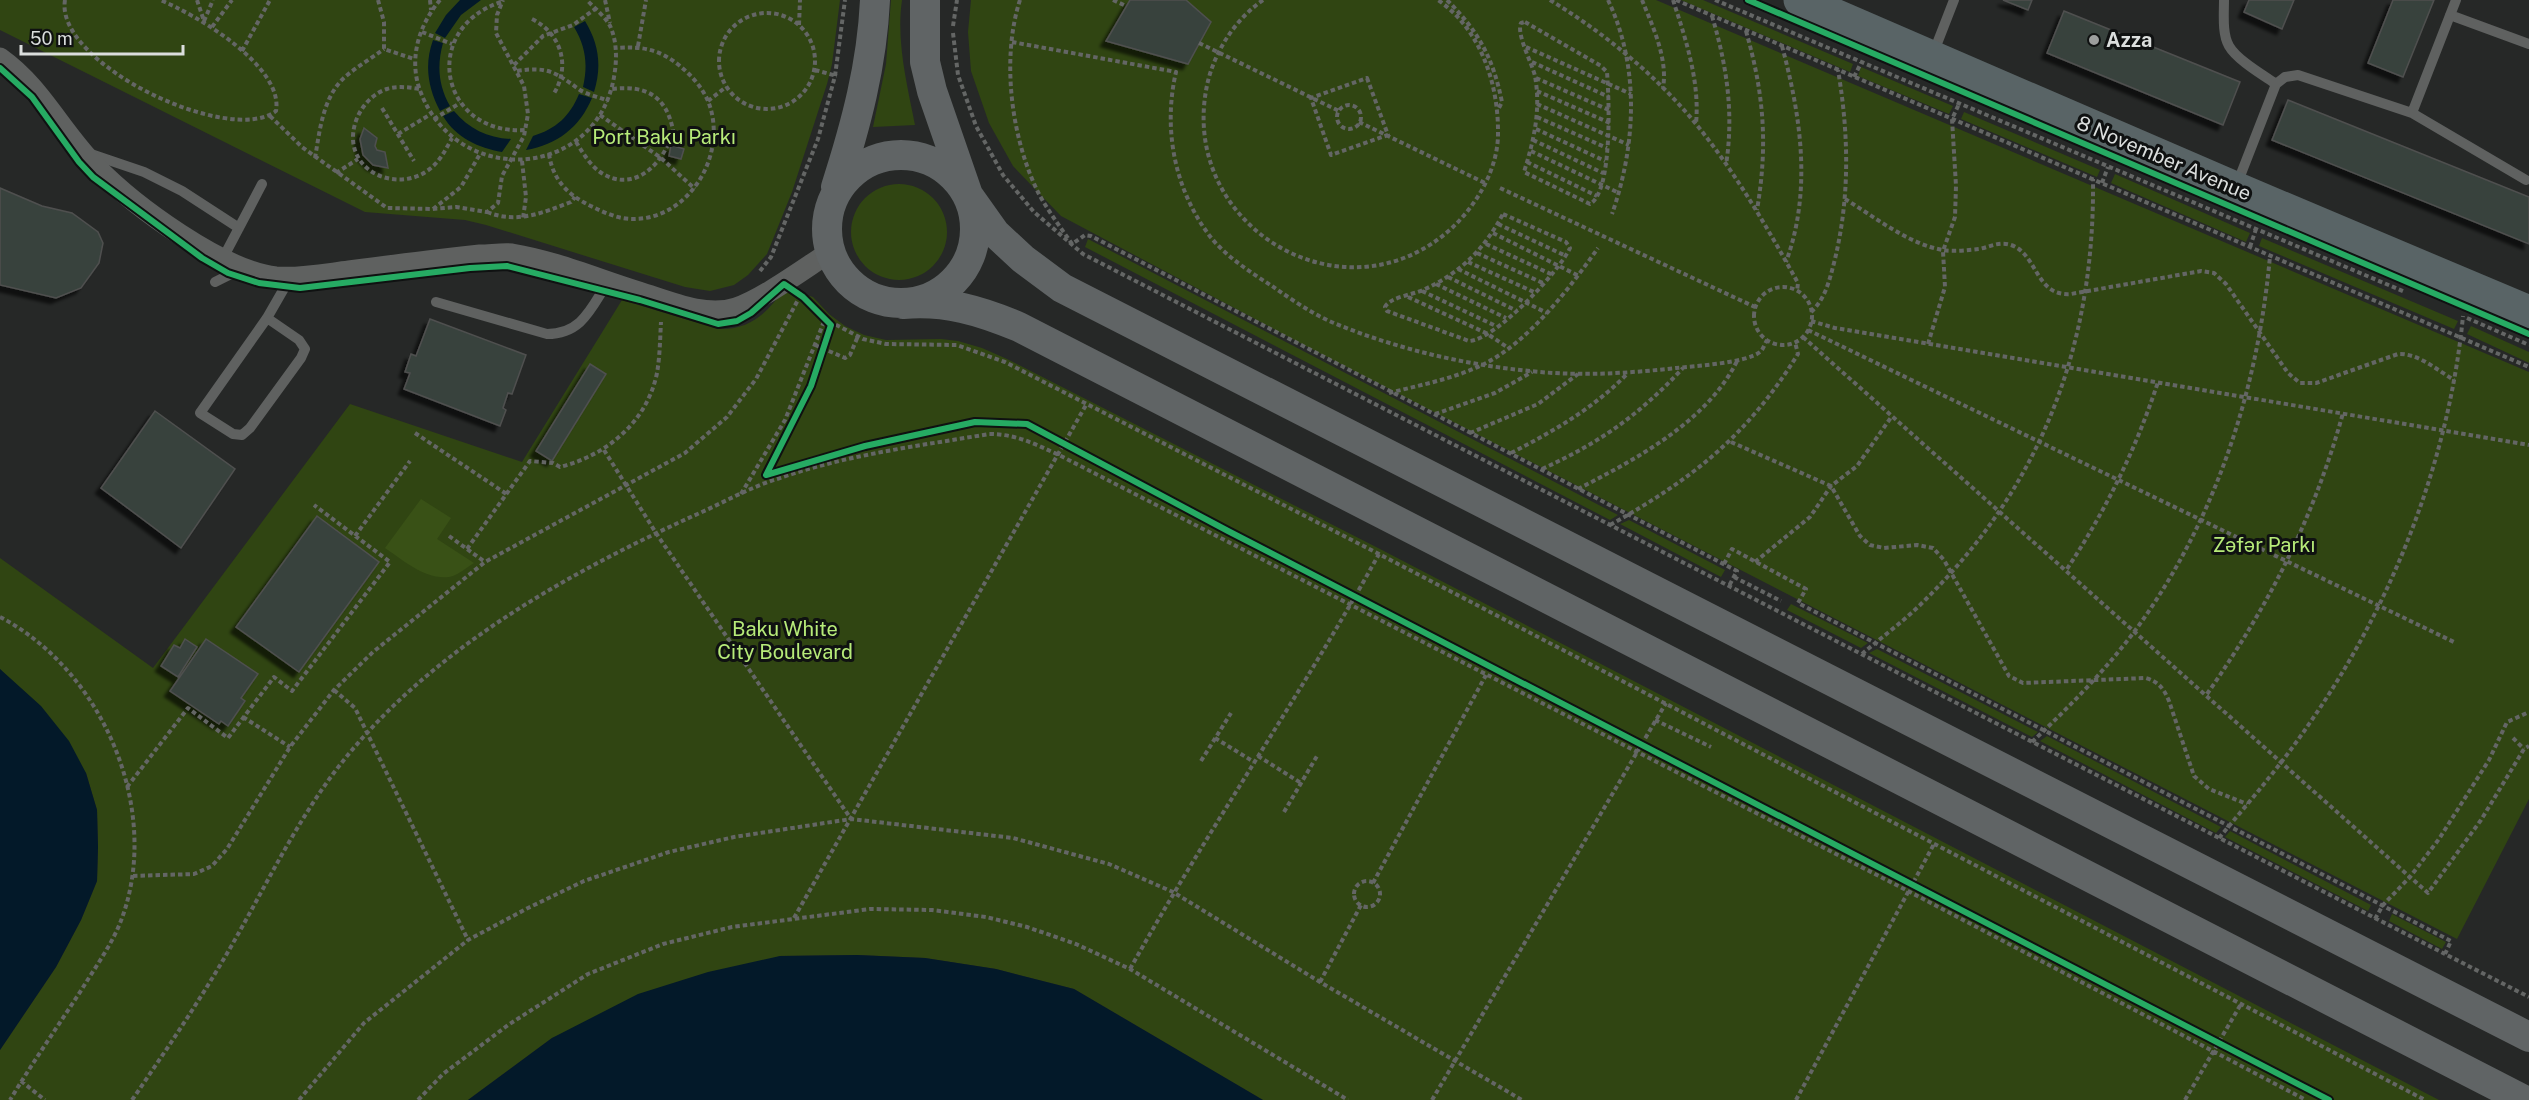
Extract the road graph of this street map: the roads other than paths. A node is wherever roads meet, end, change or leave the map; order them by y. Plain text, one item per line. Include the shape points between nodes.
1 (875, 0) edge
2 (925, 0) edge
3 (1800, 0) edge
4 (1954, 0) edge
5 (2224, 0) edge
6 (2456, 0) edge
7 (2450, 15) junction
8 (2529, 44) edge
9 (1932, 57) junction
10 (0, 58) edge
11 (2276, 84) junction
12 (2412, 113) junction
13 (82, 151) junction
14 (2526, 180) dead end
15 (262, 184) dead end
16 (2235, 188) junction
17 (968, 195) junction
18 (830, 205) junction
19 (239, 228) junction
20 (830, 252) junction
21 (222, 260) junction
22 (241, 269) junction
23 (290, 278) junction
24 (215, 282) dead end
25 (608, 282) junction
26 (436, 302) dead end
27 (903, 304) junction
28 (2529, 312) edge
29 (267, 318) junction
30 (2529, 1037) edge
31 (2523, 1100) edge

1 - 18 main road via 866,85
2 - 17 main road via 926,62 932,91
3 - 9 highway, 8 November Avenue
4 - 9 lane
5 - 11 lane via 2228,45
6 - 7 lane
7 - 8 lane
7 - 12 lane
9 - 16 highway, 8 November Avenue
10 - 13 street via 30,84
11 - 12 lane via 2285,77 2298,75
11 - 16 lane
12 - 14 lane
13 - 19 lane via 144,172
13 - 21 street via 109,180
15 - 19 lane
16 - 28 highway, 8 November Avenue
17 - 18 main road via 952,175 932,161 908,154 883,156 860,166 842,183
17 - 27 main road via 976,219 975,244 966,268 950,287 928,300
17 - 30 main road via 995,233 1062,288
18 - 20 main road via 826,229
19 - 21 lane
20 - 25 street via 757,297 736,308 719,311 697,309
20 - 27 main road via 841,274 858,290 879,301
21 - 22 street
22 - 23 street
22 - 24 lane
23 - 25 street via 510,254
23 - 29 lane
25 - 26 lane via 587,314 562,334 547,334
27 - 31 main road via 956,306 1019,327
29 - 29 lane via 299,339 305,349 250,428 242,435 233,434 200,412

